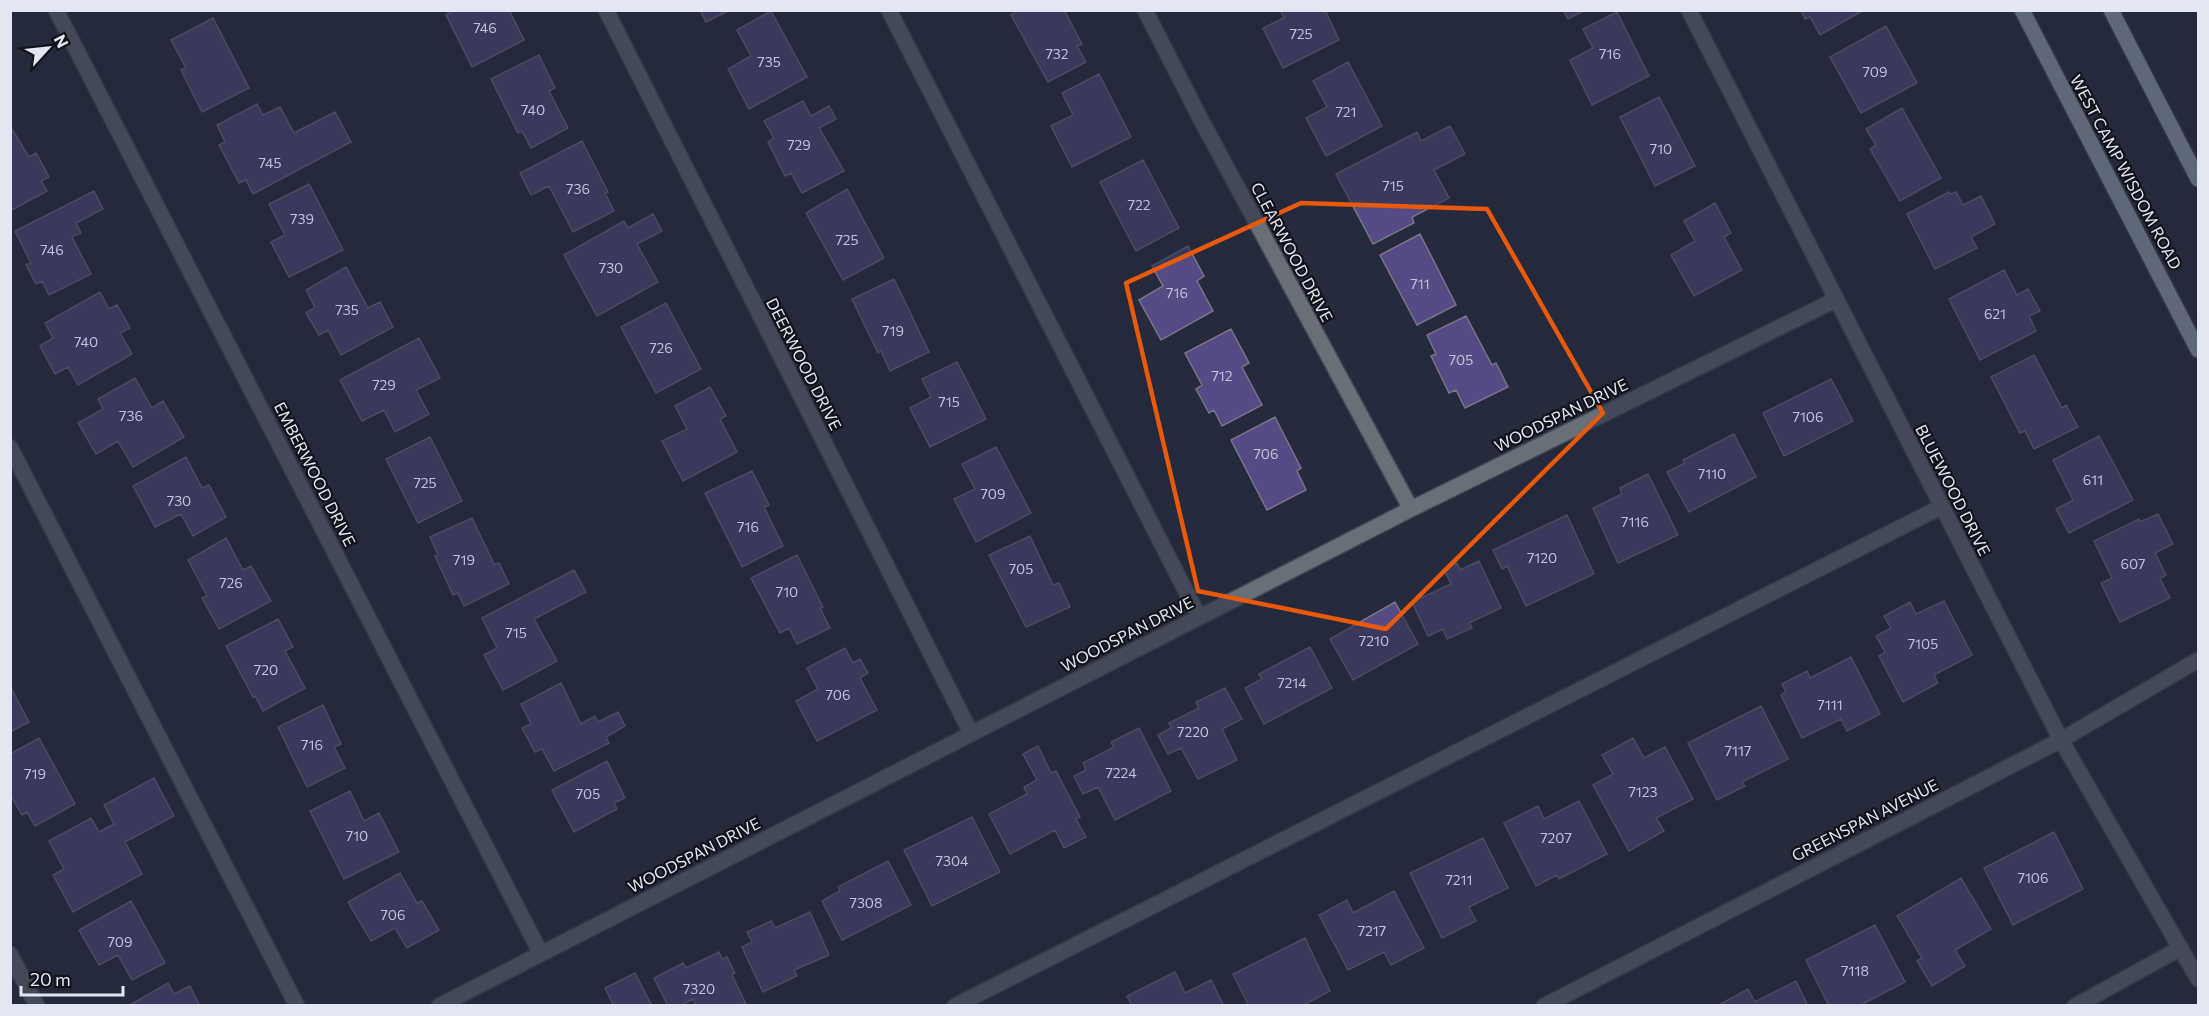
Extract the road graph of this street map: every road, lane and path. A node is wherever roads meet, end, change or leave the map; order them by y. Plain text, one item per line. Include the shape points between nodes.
1 (56, 10) edge
2 (606, 10) edge
3 (889, 10) edge
4 (1146, 10) edge
5 (1689, 10) edge
6 (2022, 10) edge
7 (2111, 10) edge
8 (2199, 179) edge
9 (1835, 300) junction
10 (2199, 350) edge
11 (10, 447) edge
12 (1941, 507) junction
13 (1410, 509) junction
14 (1199, 617) junction
15 (2199, 660) edge
16 (971, 733) junction
17 (2061, 740) junction
18 (2181, 948) junction
19 (10, 954) edge
20 (541, 954) junction
21 (2199, 979) edge
22 (37, 1005) edge
23 (297, 1005) edge
24 (439, 1005) edge
25 (955, 1005) edge
26 (1544, 1005) edge
27 (2075, 1005) edge

1 - 20 street, EMBERWOOD DRIVE
2 - 16 street, DEERWOOD DRIVE
3 - 14 street
4 - 13 street, CLEARWOOD DRIVE
5 - 9 street, BLUEWOOD DRIVE
6 - 10 main road, WEST CAMP WISDOM ROAD
7 - 8 main road
9 - 12 street, BLUEWOOD DRIVE
9 - 13 street, WOODSPAN DRIVE
11 - 23 street
12 - 17 street, BLUEWOOD DRIVE
12 - 25 street
13 - 14 street, WOODSPAN DRIVE
14 - 16 street, WOODSPAN DRIVE
15 - 17 street, GREENSPAN AVENUE
16 - 20 street, WOODSPAN DRIVE
17 - 18 street, BLUEWOOD DRIVE
17 - 26 street, GREENSPAN AVENUE
18 - 21 street, BLUEWOOD DRIVE
18 - 27 street
19 - 22 street
20 - 24 street, WOODSPAN DRIVE

